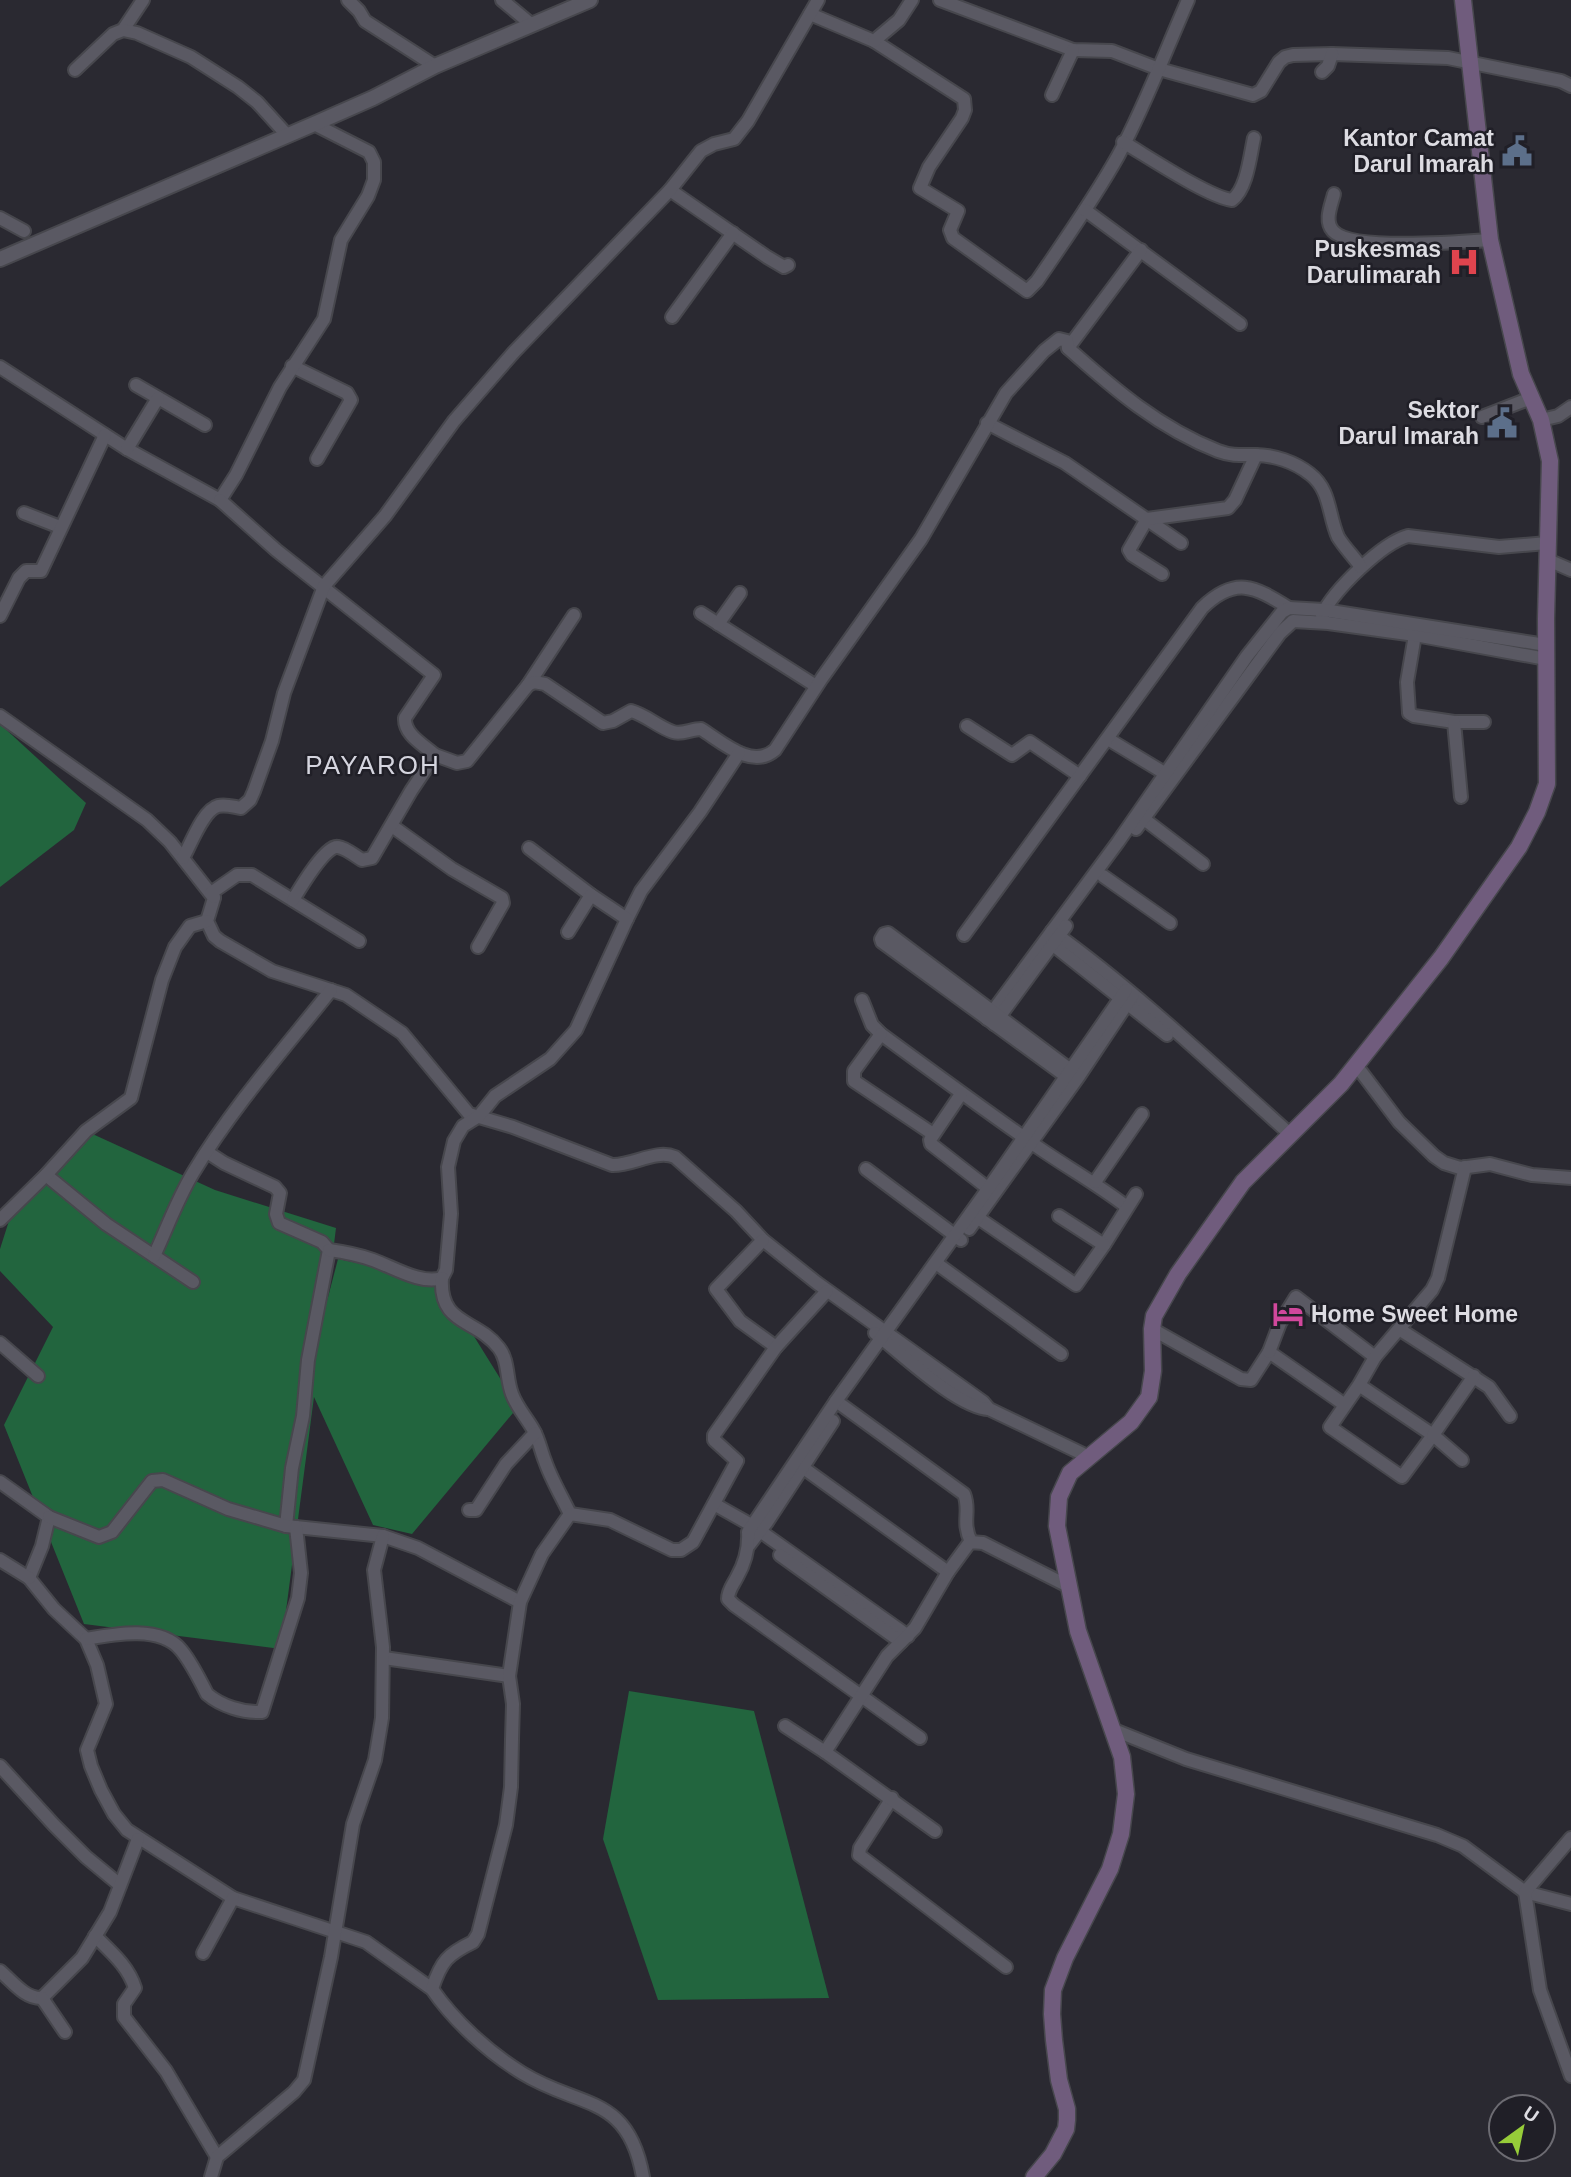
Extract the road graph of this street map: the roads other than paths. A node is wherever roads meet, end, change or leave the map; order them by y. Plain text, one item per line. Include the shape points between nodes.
1 (143, 0) edge
2 (348, 0) edge
3 (502, 0) edge
4 (590, 0) edge
5 (818, 0) edge
6 (912, 0) edge
7 (940, 0) edge
8 (1463, 0) edge
9 (1182, 1) edge
10 (810, 14) junction
11 (532, 25) junction
12 (123, 30) junction
13 (874, 41) junction
14 (1073, 50) junction
15 (1332, 54) junction
16 (1471, 62) junction
17 (435, 66) junction
18 (1159, 69) junction
19 (75, 70) dead end
20 (1322, 72) dead end
21 (1571, 86) edge
22 (1052, 94) dead end
23 (314, 124) junction
24 (287, 135) junction
25 (1254, 138) dead end
26 (1124, 142) junction
27 (670, 190) junction
28 (1334, 194) dead end
29 (1085, 210) junction
30 (0, 218) edge
31 (24, 231) dead end
32 (733, 233) junction
33 (1490, 240) junction
34 (1142, 250) junction
35 (0, 259) edge
36 (788, 265) dead end
37 (672, 317) dead end
38 (1240, 324) dead end
39 (1068, 348) junction
40 (292, 366) junction
41 (1, 371) edge
42 (136, 385) dead end
43 (158, 398) junction
44 (1531, 398) junction
45 (1571, 407) edge
46 (1482, 417) dead end
47 (1541, 420) junction
48 (987, 424) junction
49 (205, 425) dead end
50 (105, 435) junction
51 (127, 449) junction
52 (1256, 455) junction
53 (317, 459) dead end
54 (220, 500) junction
55 (24, 513) dead end
56 (1147, 519) junction
57 (60, 527) junction
58 (1181, 542) dead end
59 (1547, 543) junction
60 (1548, 561) junction
61 (1361, 567) junction
62 (1571, 570) edge
63 (1162, 574) dead end
64 (324, 586) junction
65 (740, 593) dead end
66 (1289, 608) junction
67 (701, 613) dead end
68 (574, 615) dead end
69 (0, 616) edge
70 (1321, 616) junction
71 (719, 624) junction
72 (1415, 635) junction
73 (1546, 652) junction
74 (528, 685) junction
75 (816, 686) junction
76 (0, 716) edge
77 (1454, 722) junction
78 (1484, 722) dead end
79 (967, 726) dead end
80 (1108, 739) junction
81 (739, 753) junction
82 (435, 755) junction
83 (1080, 776) junction
84 (1169, 776) junction
85 (1461, 797) dead end
86 (1144, 819) junction
87 (392, 826) junction
88 (530, 848) dead end
89 (183, 858) junction
90 (1203, 864) dead end
91 (1103, 876) junction
92 (591, 895) junction
93 (214, 898) junction
94 (292, 900) junction
95 (627, 919) junction
96 (207, 921) junction
97 (1170, 923) dead end
98 (568, 932) dead end
99 (964, 935) dead end
100 (1052, 937) junction
101 (359, 941) dead end
102 (478, 947) dead end
103 (331, 990) junction
104 (1127, 996) junction
105 (862, 1000) dead end
106 (993, 1018) junction
107 (881, 1034) junction
108 (1356, 1065) junction
109 (1072, 1076) junction
110 (961, 1094) junction
111 (1142, 1114) dead end
112 (479, 1116) junction
113 (933, 1134) junction
114 (1287, 1138) junction
115 (1027, 1140) junction
116 (207, 1152) junction
117 (1465, 1167) junction
118 (866, 1169) dead end
119 (46, 1175) junction
120 (1571, 1178) edge
121 (1095, 1182) junction
122 (992, 1191) junction
123 (1136, 1194) dead end
124 (1127, 1207) junction
125 (974, 1216) junction
126 (1059, 1216) dead end
127 (0, 1220) edge
128 (958, 1238) junction
129 (764, 1240) junction
130 (1104, 1245) junction
131 (329, 1250) junction
132 (154, 1256) junction
133 (939, 1264) junction
134 (442, 1278) junction
135 (193, 1282) dead end
136 (833, 1295) junction
137 (1152, 1329) junction
138 (1399, 1329) junction
139 (886, 1337) junction
140 (0, 1343) edge
141 (776, 1347) junction
142 (1269, 1352) junction
143 (1061, 1354) dead end
144 (1375, 1357) junction
145 (38, 1376) dead end
146 (1475, 1376) junction
147 (1359, 1385) junction
148 (839, 1404) junction
149 (1345, 1405) junction
150 (1510, 1416) dead end
151 (536, 1433) junction
152 (1433, 1435) junction
153 (1089, 1457) junction
154 (1462, 1460) dead end
155 (799, 1465) junction
156 (0, 1482) edge
157 (715, 1504) junction
158 (469, 1510) dead end
159 (570, 1514) junction
160 (49, 1517) junction
161 (291, 1526) junction
162 (753, 1534) junction
163 (383, 1536) junction
164 (971, 1542) junction
165 (0, 1560) edge
166 (948, 1572) junction
167 (29, 1578) junction
168 (1068, 1586) junction
169 (520, 1602) junction
170 (86, 1639) junction
171 (905, 1639) junction
172 (384, 1658) junction
173 (509, 1676) junction
174 (860, 1695) junction
175 (785, 1726) dead end
176 (1114, 1730) junction
177 (920, 1738) dead end
178 (825, 1752) junction
179 (0, 1766) edge
180 (892, 1798) junction
181 (935, 1831) dead end
182 (1571, 1838) edge
183 (138, 1839) junction
184 (120, 1885) junction
185 (1525, 1892) junction
186 (233, 1898) junction
187 (1571, 1904) edge
188 (335, 1931) junction
189 (95, 1937) junction
190 (203, 1953) dead end
191 (1006, 1967) dead end
192 (0, 1970) edge
193 (432, 1989) junction
194 (42, 1998) junction
195 (65, 2032) dead end
196 (1571, 2076) edge
197 (217, 2157) junction
198 (211, 2177) edge
199 (643, 2177) edge
200 (1034, 2177) edge

1 - 12 street
2 - 17 street via 365,21
3 - 11 street
4 - 11 street
5 - 10 street
6 - 13 street via 899,20
7 - 14 street
8 - 16 main road
9 - 18 street
10 - 13 street
10 - 27 street via 734,139 701,151
11 - 17 street
12 - 19 street via 104,41
12 - 24 street via 191,57 238,87
13 - 29 street via 965,102 962,118 919,188 958,211 950,230 953,238 1027,291
14 - 18 street via 1112,51
14 - 22 street
15 - 16 street
15 - 18 street via 1284,57 1261,91 1253,95
15 - 20 street
16 - 21 street
16 - 33 main road
17 - 23 street
18 - 26 street
23 - 24 street
23 - 40 street via 369,152 374,180 341,240 324,319
24 - 35 street
25 - 26 street via 1244,186 1232,200
26 - 29 street
27 - 32 street
27 - 64 street via 514,352
28 - 33 street via 1329,222 1340,236 1376,243
29 - 34 street
30 - 31 street
32 - 36 street via 775,262
32 - 37 street
33 - 44 main road via 1521,374
34 - 38 street
34 - 39 street
39 - 48 street via 1067,341 1059,339 1044,351 1006,393
39 - 52 street via 1161,424 1219,451
40 - 53 street via 347,393 351,400
40 - 54 street
41 - 50 street
42 - 43 street
43 - 49 street
43 - 51 street
44 - 46 street
44 - 47 main road
45 - 47 street
47 - 59 main road via 1550,461
48 - 56 street via 1065,463
48 - 75 street via 921,539
50 - 51 street
50 - 57 street
51 - 54 street
52 - 56 street via 1228,508
52 - 61 street via 1312,475 1323,488 1338,537
54 - 64 street
55 - 57 street
56 - 58 street
56 - 63 street via 1129,550
57 - 69 street via 41,571 26,571 19,578
59 - 60 main road
59 - 61 street via 1499,547 1408,536
60 - 62 street
60 - 73 main road
61 - 70 street
64 - 82 street via 434,676 404,723
64 - 89 street via 250,800 242,808 224,805 208,811
65 - 71 street
66 - 70 street
66 - 80 street via 1247,587 1214,596
66 - 84 street via 1247,656
67 - 71 street
68 - 74 street
70 - 72 street
70 - 73 street
70 - 84 street via 1288,624
71 - 75 street
72 - 73 street
72 - 77 street via 1407,682 1409,713
73 - 108 main road via 1548,784 1537,812 1474,912
74 - 81 street via 545,684 603,723 631,711 671,732 701,729
74 - 82 street via 467,761 457,763
75 - 81 street via 775,750 756,758
76 - 89 street via 147,820
77 - 78 street
77 - 85 street
79 - 83 street via 1012,755 1030,742
80 - 83 street
80 - 84 street
81 - 95 street via 641,891
82 - 87 street
83 - 99 street
84 - 86 street
84 - 100 street
86 - 90 street
86 - 91 street
87 - 94 street via 367,860 332,847
87 - 102 street via 502,898
88 - 92 street
89 - 93 street
91 - 97 street
91 - 100 street
92 - 95 street
92 - 98 street
93 - 94 street via 211,893 245,874
93 - 96 street
94 - 101 street
95 - 112 street via 576,1030 550,1059 495,1096
96 - 103 street via 214,936 237,952 272,971
96 - 119 street via 190,926 171,955 131,1098 86,1131
100 - 104 street
100 - 106 street
103 - 112 street via 402,1033 466,1112
103 - 116 street
104 - 109 street
104 - 114 street
105 - 107 street
106 - 106 street via 882,942 884,934 887,933
106 - 109 street
107 - 110 street
107 - 113 street via 854,1072 854,1081
108 - 114 main road
108 - 117 street via 1399,1122 1423,1145 1444,1163
109 - 115 street
110 - 113 street
110 - 115 street
111 - 121 street
112 - 129 street via 611,1165 666,1153
112 - 134 street via 463,1126 448,1167 451,1214
113 - 122 street via 931,1144
114 - 137 main road via 1243,1182 1210,1227 1154,1316
115 - 121 street
115 - 122 street
116 - 131 street via 275,1187 280,1193 279,1223 322,1242
116 - 132 street
117 - 120 street via 1490,1164 1532,1175
117 - 138 street via 1438,1278
118 - 128 street
119 - 127 street
119 - 132 street
121 - 124 street
122 - 125 street
123 - 124 street
124 - 130 street
125 - 128 street
125 - 130 street via 1076,1285
126 - 130 street
128 - 133 street
129 - 136 street
129 - 141 street via 716,1289 740,1321
131 - 134 street via 413,1276
131 - 161 street via 292,1468
132 - 135 street
133 - 139 street
133 - 143 street
134 - 151 street via 447,1309 500,1350 510,1391
136 - 139 street
136 - 141 street
137 - 142 street via 1241,1379 1251,1380
137 - 153 main road via 1149,1396 1131,1422
138 - 144 street
138 - 146 street
139 - 148 street
139 - 153 street via 989,1409
140 - 145 street
141 - 157 street via 714,1435 718,1445 737,1461
142 - 144 street via 1296,1297
142 - 149 street
144 - 147 street
146 - 150 street
146 - 152 street
147 - 149 street
147 - 152 street
148 - 155 street
148 - 164 street via 964,1494 965,1530
149 - 152 street via 1330,1427 1397,1476 1408,1471
151 - 158 street via 506,1464 476,1510
151 - 159 street
152 - 154 street
153 - 168 main road via 1070,1473 1059,1497 1057,1526
155 - 162 street
155 - 166 street
156 - 160 street
157 - 159 street via 694,1542 681,1550 661,1546 626,1525
157 - 162 street
159 - 169 street via 542,1555
160 - 161 street via 105,1536 152,1480 158,1479 228,1509
160 - 167 street
161 - 163 street
161 - 170 street via 301,1573 298,1598 262,1713 213,1699 180,1649 168,1639 149,1634
162 - 171 street
162 - 174 street via 728,1599
163 - 169 street via 418,1548
163 - 172 street via 374,1570
164 - 166 street
164 - 168 street via 983,1543
165 - 167 street
166 - 171 street
167 - 170 street
168 - 176 main road via 1078,1631
169 - 173 street
170 - 183 street via 106,1704 87,1750 91,1766 114,1814
171 - 174 street
172 - 173 street
172 - 188 street via 375,1760 353,1824
173 - 193 street via 513,1704 506,1825 478,1934 473,1942 449,1955
174 - 177 street
174 - 178 street
175 - 178 street
176 - 185 street via 1186,1759 1437,1835 1463,1846
176 - 200 main road via 1126,1794 1121,1834 1110,1869 1054,1990 1054,2040 1067,2109 1066,2129
178 - 180 street
179 - 184 street via 86,1857
180 - 181 street
180 - 191 street via 859,1855
182 - 185 street
183 - 184 street
183 - 186 street
184 - 189 street
185 - 187 street
185 - 196 street via 1540,1990
186 - 188 street
186 - 190 street
188 - 193 street via 366,1942
188 - 197 street via 304,2080
189 - 194 street via 82,1958
189 - 197 street via 132,1978 135,1988 124,2004 124,2017 166,2071
192 - 194 street via 26,1994
193 - 199 street via 463,2025 521,2073 616,2117 635,2146
194 - 195 street
197 - 198 street

